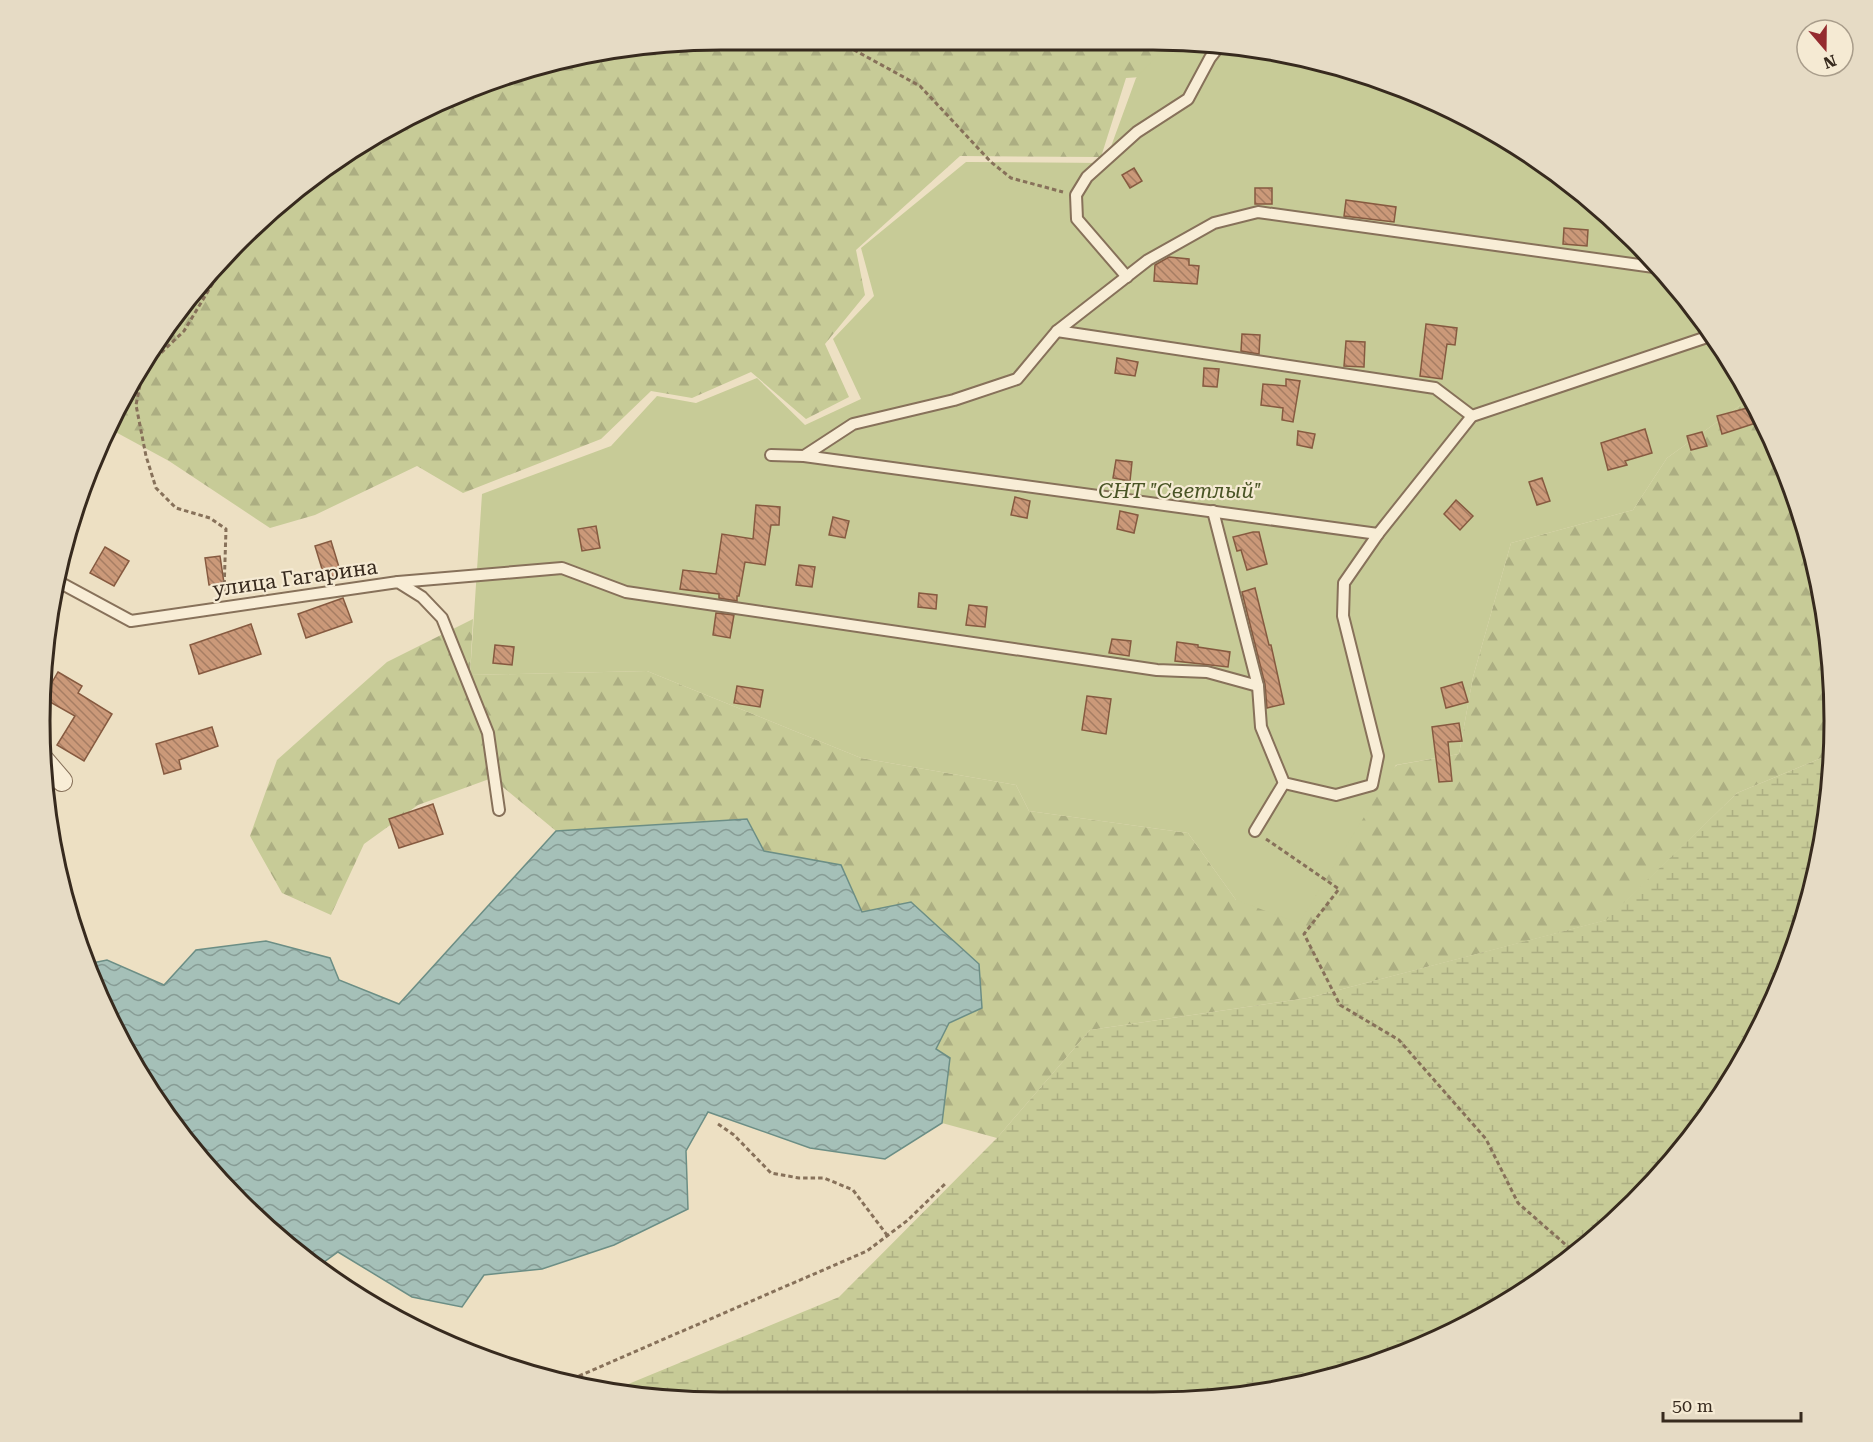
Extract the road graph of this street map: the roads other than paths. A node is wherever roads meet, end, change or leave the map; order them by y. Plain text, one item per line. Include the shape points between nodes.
1 (1214, 53) edge
2 (1646, 266) edge
3 (1127, 277) junction
4 (1057, 331) junction
5 (1703, 338) edge
6 (1472, 416) junction
7 (771, 455) dead end
8 (804, 456) junction
9 (1213, 511) junction
10 (1378, 534) junction
11 (398, 582) junction
12 (63, 584) edge
13 (1258, 686) junction
14 (51, 769) edge
15 (62, 781) dead end
16 (1284, 783) junction
17 (499, 810) dead end
18 (1255, 831) road end

1 - 3 lane via 1188,99 1137,132 1087,177 1076,195 1077,219
2 - 3 lane via 1258,212 1214,223 1148,260
3 - 4 lane
4 - 6 lane via 1435,388
4 - 8 lane via 1017,379 954,400 853,424
5 - 6 lane
6 - 10 lane
7 - 8 lane
8 - 9 lane
9 - 10 lane
9 - 13 lane
10 - 16 lane via 1344,583 1343,616 1378,756 1372,785 1336,795
11 - 12 lane, улица Гагарина via 131,621
11 - 13 lane via 562,568 626,592 1157,670 1207,672
11 - 17 lane, улица Гагарина via 422,597 442,618 488,733
13 - 16 lane via 1261,727
14 - 15 street
16 - 18 lane

